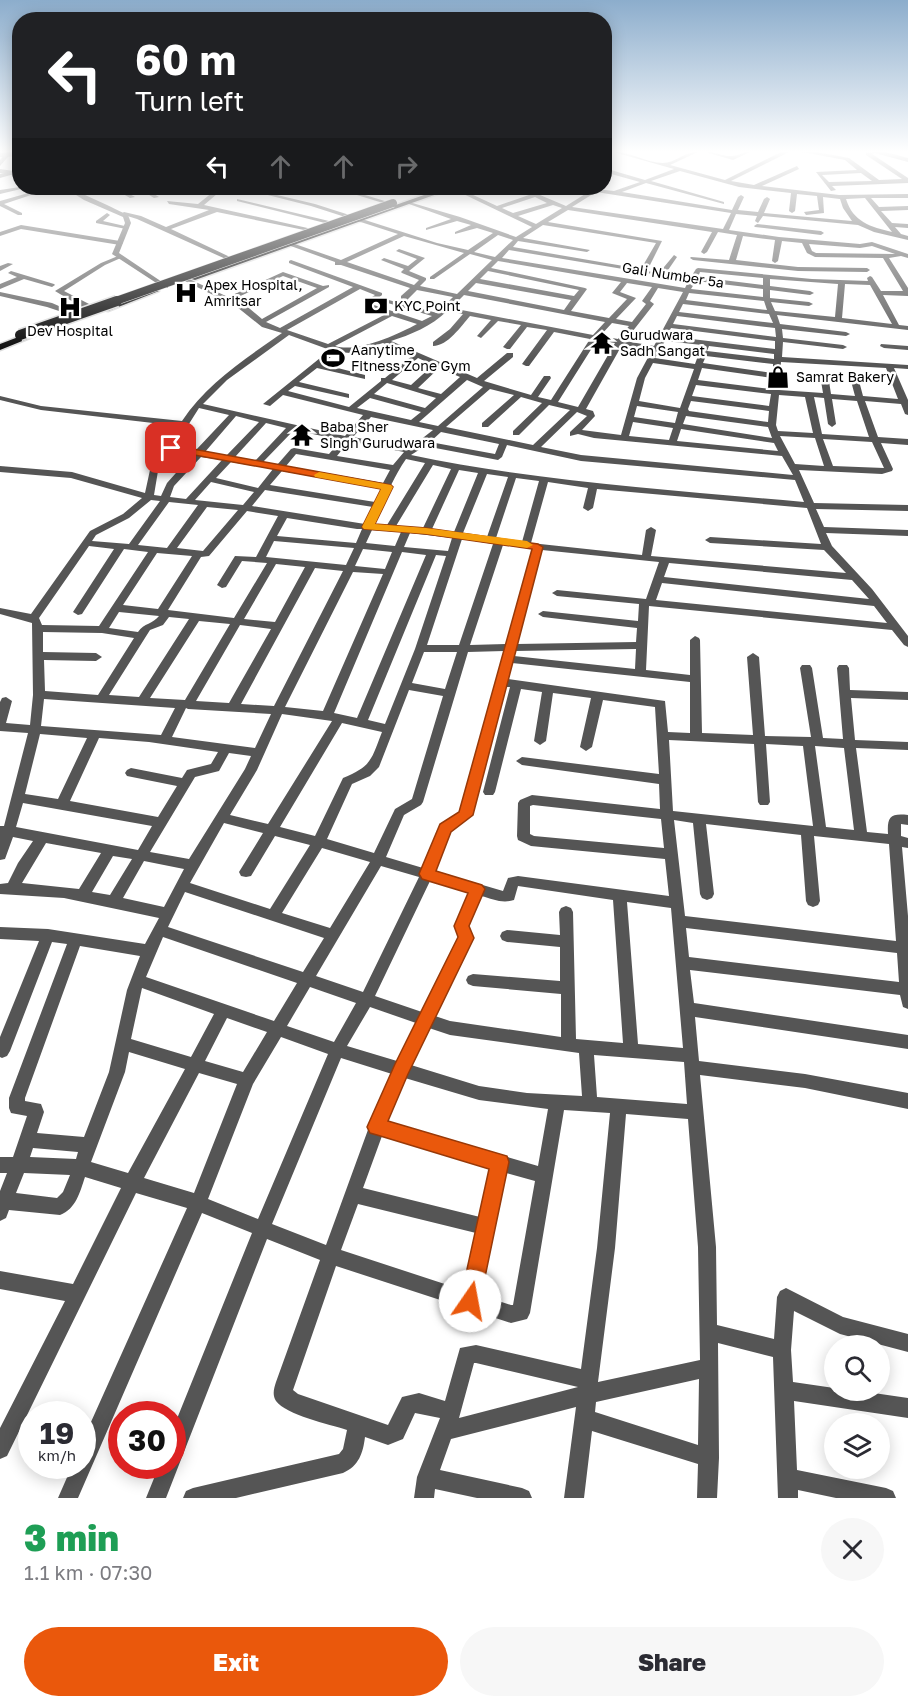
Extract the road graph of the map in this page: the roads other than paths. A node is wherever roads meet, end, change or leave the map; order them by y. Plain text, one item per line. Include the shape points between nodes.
1 (99, 221) edge
2 (128, 221) edge
3 (146, 221) edge
4 (189, 221) edge
5 (269, 221) edge
6 (323, 221) edge
7 (330, 221) edge
8 (337, 221) edge
9 (355, 221) edge
10 (366, 221) edge
11 (450, 221) edge
12 (466, 221) edge
13 (528, 221) edge
14 (543, 221) edge
15 (645, 221) edge
16 (730, 221) edge
17 (759, 221) edge
18 (833, 221) edge
19 (855, 221) edge
20 (888, 221) edge
21 (327, 222) junction
22 (538, 224) junction
23 (858, 224) junction
24 (478, 225) junction
25 (892, 225) junction
26 (757, 226) junction
27 (908, 226) edge
28 (126, 227) junction
29 (309, 229) junction
30 (428, 229) dead end
31 (166, 230) junction
32 (716, 231) junction
33 (498, 232) junction
34 (725, 232) junction
35 (457, 233) dead end
36 (821, 233) dead end
37 (0, 234) edge
38 (404, 234) junction
39 (740, 234) junction
40 (898, 235) junction
41 (752, 236) junction
42 (908, 238) edge
43 (518, 239) junction
44 (779, 239) junction
45 (805, 242) junction
46 (120, 243) junction
47 (290, 244) junction
48 (507, 248) junction
49 (587, 250) dead end
50 (399, 251) dead end
51 (466, 252) junction
52 (704, 252) junction
53 (859, 256) junction
54 (885, 256) junction
55 (908, 256) edge
56 (120, 257) junction
57 (674, 257) dead end
58 (228, 258) junction
59 (733, 258) junction
60 (496, 259) junction
61 (384, 260) dead end
62 (775, 261) junction
63 (291, 262) dead end
64 (341, 262) junction
65 (10, 264) dead end
66 (409, 268) junction
67 (0, 269) edge
68 (486, 269) junction
69 (798, 269) junction
70 (867, 270) junction
71 (643, 272) junction
72 (11, 273) dead end
73 (319, 273) junction
74 (661, 275) junction
75 (22, 277) junction
76 (766, 277) junction
77 (432, 278) dead end
78 (187, 280) junction
79 (339, 280) junction
80 (474, 280) junction
81 (626, 280) junction
82 (693, 280) junction
83 (812, 281) junction
84 (555, 283) junction
85 (842, 283) junction
86 (873, 284) junction
87 (52, 285) dead end
88 (162, 285) junction
89 (657, 285) junction
90 (360, 286) junction
91 (0, 287) edge
92 (323, 288) junction
93 (416, 288) junction
94 (766, 288) junction
95 (688, 291) junction
96 (810, 293) junction
97 (878, 293) junction
98 (908, 293) edge
99 (0, 294) edge
100 (458, 294) junction
101 (547, 294) junction
102 (404, 298) dead end
103 (227, 299) junction
104 (576, 299) junction
105 (767, 300) junction
106 (385, 301) dead end
107 (682, 302) junction
108 (527, 304) junction
109 (809, 304) junction
110 (88, 308) junction
111 (446, 309) junction
112 (771, 312) junction
113 (71, 313) junction
114 (468, 313) junction
115 (391, 314) junction
116 (676, 314) junction
117 (438, 315) junction
118 (808, 316) junction
119 (496, 319) junction
120 (553, 320) junction
121 (838, 320) junction
122 (611, 321) junction
123 (849, 321) junction
124 (261, 322) junction
125 (511, 322) junction
126 (423, 324) junction
127 (525, 325) junction
128 (634, 325) junction
129 (669, 326) junction
130 (779, 326) junction
131 (897, 327) junction
132 (908, 328) edge
133 (283, 332) junction
134 (846, 334) junction
135 (482, 336) dead end
136 (594, 338) junction
137 (662, 339) junction
138 (780, 339) junction
139 (384, 341) junction
140 (0, 342) edge
141 (619, 343) junction
142 (809, 343) junction
143 (436, 344) dead end
144 (884, 346) dead end
145 (843, 347) junction
146 (333, 348) junction
147 (705, 348) junction
148 (908, 348) edge
149 (656, 349) junction
150 (416, 356) junction
151 (778, 358) junction
152 (651, 360) junction
153 (805, 361) junction
154 (316, 364) junction
155 (526, 364) dead end
156 (843, 364) junction
157 (438, 365) junction
158 (699, 366) junction
159 (889, 366) junction
160 (908, 367) edge
161 (824, 375) dead end
162 (776, 376) junction
163 (362, 377) dead end
164 (465, 377) junction
165 (547, 378) dead end
166 (384, 380) junction
167 (855, 381) dead end
168 (478, 382) junction
169 (695, 382) junction
170 (292, 383) junction
171 (488, 387) junction
172 (412, 388) junction
173 (281, 392) junction
174 (775, 392) junction
175 (368, 395) junction
176 (519, 395) junction
177 (809, 395) junction
178 (346, 396) dead end
179 (442, 397) junction
180 (828, 397) junction
181 (0, 398) edge
182 (533, 398) junction
183 (689, 398) junction
184 (861, 400) junction
185 (550, 402) junction
186 (906, 402) edge
187 (634, 403) junction
188 (267, 404) dead end
189 (198, 405) junction
190 (773, 409) junction
191 (350, 410) junction
192 (579, 410) junction
193 (427, 411) junction
194 (684, 412) junction
195 (908, 412) edge
196 (235, 413) junction
197 (369, 414) junction
198 (630, 418) junction
199 (265, 420) junction
200 (414, 422) junction
201 (186, 424) junction
202 (832, 424) dead end
203 (485, 425) dead end
204 (678, 426) junction
205 (292, 427) junction
206 (441, 428) junction
207 (516, 433) dead end
208 (774, 433) junction
209 (818, 436) junction
210 (348, 438) junction
211 (624, 438) junction
212 (875, 440) junction
213 (504, 442) junction
214 (908, 442) edge
215 (423, 443) junction
216 (672, 443) junction
217 (535, 448) junction
218 (173, 449) junction
219 (198, 454) junction
220 (408, 454) junction
221 (784, 454) junction
222 (332, 456) junction
223 (498, 457) junction
224 (226, 459) junction
225 (430, 462) junction
226 (256, 465) junction
227 (456, 467) junction
228 (792, 467) junction
229 (279, 468) junction
230 (395, 468) junction
231 (830, 469) junction
232 (0, 470) edge
233 (488, 471) junction
234 (513, 474) junction
235 (799, 478) junction
236 (544, 479) junction
237 (208, 480) junction
238 (593, 486) junction
239 (387, 487) junction
240 (261, 489) junction
241 (149, 497) junction
242 (166, 500) junction
243 (188, 502) junction
244 (204, 504) junction
245 (379, 505) junction
246 (812, 506) junction
247 (244, 508) junction
248 (588, 508) dead end
249 (908, 508) edge
250 (284, 514) junction
251 (368, 527) junction
252 (389, 529) junction
253 (407, 529) junction
254 (651, 530) dead end
255 (820, 530) junction
256 (426, 531) junction
257 (908, 532) edge
258 (458, 535) junction
259 (271, 538) junction
260 (710, 540) dead end
261 (495, 541) junction
262 (85, 543) junction
263 (360, 544) junction
264 (526, 544) junction
265 (126, 546) junction
266 (538, 547) junction
267 (827, 547) junction
268 (399, 548) junction
269 (154, 550) junction
270 (169, 552) junction
271 (432, 552) junction
272 (453, 554) junction
273 (197, 555) junction
274 (646, 558) junction
275 (665, 560) junction
276 (268, 561) junction
277 (311, 566) junction
278 (350, 569) junction
279 (389, 572) junction
280 (854, 577) junction
281 (658, 579) junction
282 (222, 585) dead end
283 (557, 593) dead end
284 (647, 603) junction
285 (877, 603) junction
286 (116, 608) junction
287 (0, 610) edge
288 (78, 612) dead end
289 (164, 613) junction
290 (543, 614) dead end
291 (196, 617) junction
292 (239, 622) junction
293 (36, 623) junction
294 (643, 625) junction
295 (279, 626) junction
296 (896, 627) junction
297 (102, 630) junction
298 (142, 636) junction
299 (695, 640) dead end
300 (908, 643) edge
301 (641, 645) junction
302 (512, 647) junction
303 (420, 649) junction
304 (463, 650) junction
305 (38, 656) junction
306 (96, 657) dead end
307 (753, 657) dead end
308 (507, 659) junction
309 (807, 668) dead end
310 (843, 668) dead end
311 (640, 673) junction
312 (694, 679) junction
313 (500, 682) junction
314 (517, 684) junction
315 (406, 686) junction
316 (548, 688) junction
317 (449, 693) junction
318 (844, 694) junction
319 (39, 695) junction
320 (598, 695) junction
321 (908, 696) edge
322 (101, 699) junction
323 (6, 700) dead end
324 (142, 701) junction
325 (185, 705) junction
326 (233, 707) junction
327 (278, 710) junction
328 (333, 718) junction
329 (360, 723) junction
330 (0, 725) edge
331 (389, 729) junction
332 (35, 730) junction
333 (95, 734) junction
334 (662, 736) junction
335 (696, 738) junction
336 (165, 740) junction
337 (758, 740) junction
338 (540, 741) dead end
339 (813, 741) junction
340 (849, 743) junction
341 (908, 746) edge
342 (586, 747) dead end
343 (226, 748) junction
344 (259, 753) junction
345 (522, 760) dead end
346 (131, 773) dead end
347 (666, 780) junction
348 (184, 783) junction
349 (489, 792) dead end
350 (18, 797) junction
351 (764, 802) dead end
352 (62, 805) junction
353 (668, 816) junction
354 (222, 818) junction
355 (699, 819) junction
356 (908, 820) edge
357 (159, 822) junction
358 (814, 830) junction
359 (4, 831) edge
360 (272, 831) junction
361 (861, 835) junction
362 (42, 838) junction
363 (319, 842) junction
364 (902, 842) edge
365 (110, 850) junction
366 (672, 854) junction
367 (0, 855) edge
368 (140, 855) junction
369 (378, 860) junction
370 (192, 865) junction
371 (246, 872) dead end
372 (427, 874) junction
373 (182, 886) junction
374 (7, 889) edge
375 (477, 889) junction
376 (707, 894) dead end
377 (82, 896) junction
378 (620, 897) junction
379 (113, 902) junction
380 (813, 902) dead end
381 (677, 903) junction
382 (566, 912) dead end
383 (168, 914) junction
384 (273, 915) junction
385 (679, 921) junction
386 (905, 926) edge
387 (160, 930) junction
388 (0, 933) edge
389 (48, 935) junction
390 (333, 935) junction
391 (507, 936) dead end
392 (76, 939) junction
393 (566, 942) junction
394 (903, 948) junction
395 (149, 951) junction
396 (684, 963) junction
397 (308, 979) junction
398 (137, 980) junction
399 (473, 980) dead end
400 (568, 988) junction
401 (907, 996) edge
402 (367, 998) junction
403 (687, 1009) junction
404 (224, 1010) junction
405 (427, 1021) junction
406 (277, 1029) junction
407 (908, 1041) edge
408 (124, 1044) junction
409 (569, 1045) junction
410 (586, 1047) junction
411 (337, 1050) junction
412 (2, 1051) dead end
413 (631, 1051) junction
414 (692, 1062) junction
415 (194, 1064) junction
416 (401, 1070) junction
417 (247, 1080) junction
418 (908, 1101) edge
419 (557, 1102) junction
420 (590, 1103) junction
421 (619, 1106) junction
422 (697, 1113) junction
423 (377, 1127) junction
424 (27, 1140) junction
425 (90, 1145) junction
426 (500, 1162) junction
427 (0, 1165) edge
428 (19, 1165) junction
429 (81, 1167) junction
430 (545, 1176) junction
431 (132, 1184) junction
432 (352, 1194) junction
433 (198, 1203) junction
434 (1, 1204) edge
435 (486, 1227) junction
436 (262, 1229) junction
437 (332, 1256) junction
438 (0, 1280) edge
439 (78, 1294) junction
440 (470, 1301) junction
441 (709, 1332) junction
442 (908, 1343) edge
443 (782, 1350) junction
444 (709, 1367) junction
445 (588, 1387) junction
446 (784, 1390) junction
447 (908, 1408) edge
448 (452, 1412) junction
449 (586, 1419) junction
450 (186, 1422) edge
451 (357, 1424) junction
452 (446, 1431) junction
453 (0, 1449) edge
454 (709, 1458) junction
455 (427, 1477) junction
456 (164, 1479) edge
457 (787, 1488) edge
458 (68, 1498) edge
459 (156, 1498) edge
460 (193, 1498) edge
461 (424, 1498) edge
462 (522, 1498) edge
463 (574, 1498) edge
464 (707, 1498) edge
465 (886, 1498) edge

1 - 28 street
2 - 28 street
3 - 31 street
4 - 31 street
5 - 29 street
6 - 21 street
7 - 21 main road
8 - 140 main road, bridge
9 - 47 main road
10 - 38 street, Gali Number 5a
11 - 30 street
12 - 24 street
13 - 22 street
14 - 22 street
15 - 32 street
16 - 34 street
17 - 26 street
18 - 23 street
19 - 23 street
20 - 25 street
21 - 29 main road
22 - 43 street
22 - 71 street via 660,242
23 - 40 street
24 - 33 street
24 - 35 street
25 - 27 street
25 - 40 street
26 - 36 street
26 - 41 street
28 - 46 street
29 - 58 main road
31 - 58 street
32 - 34 street
32 - 52 street
33 - 43 street
33 - 51 street
34 - 39 street
37 - 46 street via 21,227
38 - 51 street, Gali Number 5a
38 - 64 street
39 - 41 street
39 - 59 street
40 - 42 street
41 - 44 street
43 - 48 street
43 - 49 street
44 - 45 street
44 - 62 street
45 - 53 street via 813,255
45 - 55 street via 872,244
46 - 56 street via 115,252
47 - 64 street
47 - 78 main road
48 - 60 street
48 - 71 street
50 - 66 street via 422,258
51 - 60 street, Gali Number 5a
51 - 77 street
52 - 59 street
52 - 59 street via 693,254
53 - 54 street
53 - 70 street
54 - 55 street
54 - 98 street
56 - 88 street
56 - 110 street via 59,291
57 - 74 street
58 - 88 main road
59 - 62 street
59 - 69 street
60 - 68 street
60 - 81 street, Gali Number 5a
61 - 66 street
62 - 69 street via 796,264
63 - 73 street
64 - 73 street
64 - 93 street
65 - 67 street
66 - 93 street via 404,272 424,278
68 - 80 street
68 - 84 street
69 - 70 street
70 - 86 street
71 - 74 street
72 - 75 street
73 - 79 street
74 - 82 street
75 - 87 street
75 - 91 street
76 - 82 street via 700,269
76 - 83 street
76 - 94 street
78 - 88 main road
78 - 103 street
79 - 90 street
79 - 92 street
80 - 100 street
80 - 101 street
81 - 89 street, Gali Number 5a
81 - 122 street via 616,293 632,298
82 - 94 street
82 - 95 street
83 - 85 street
83 - 96 street
84 - 101 street
84 - 104 street via 583,289
85 - 86 street
85 - 121 street
86 - 97 street
88 - 110 main road
88 - 140 main road
89 - 95 street, Gali Number 5a
89 - 128 street via 646,301 651,304
90 - 115 street via 380,295 366,305
90 - 133 street
92 - 103 street via 284,274
92 - 124 street
93 - 100 street
93 - 102 street
94 - 96 street
94 - 105 street
95 - 105 street, Gali Number 5a
95 - 107 street
96 - 109 street
97 - 98 street
97 - 131 street
99 - 113 street
100 - 108 street
100 - 111 street
101 - 104 street
103 - 124 street
104 - 120 street
105 - 109 street, Gali Number 5a
105 - 112 street
106 - 117 street
107 - 112 street
107 - 116 street
108 - 120 street
108 - 125 street
109 - 118 street
110 - 113 main road
111 - 114 street
111 - 117 street
112 - 118 street
112 - 130 street
113 - 140 main road
114 - 119 street
114 - 143 street
115 - 126 street
115 - 146 street
116 - 129 street
116 - 130 street
117 - 126 street
118 - 121 street
119 - 125 street
119 - 135 street
120 - 122 street
120 - 127 street
120 - 136 street
120 - 155 street
121 - 123 street
122 - 128 street
122 - 136 street
123 - 131 street
123 - 134 street
124 - 133 street
125 - 127 street
126 - 139 street
127 - 168 street via 508,351
128 - 141 street
129 - 137 street
129 - 138 street
130 - 134 street
130 - 138 street
131 - 132 street
133 - 146 street
133 - 189 street via 232,371
134 - 145 street
136 - 141 street
136 - 185 street
137 - 147 street
137 - 149 street
138 - 142 street
138 - 151 street
139 - 146 street via 351,351
139 - 150 street
141 - 149 street
141 - 192 street
142 - 145 street
142 - 153 street
144 - 148 street
145 - 156 street
146 - 154 street
147 - 151 street
147 - 158 street
149 - 152 street
150 - 157 street
150 - 166 street
151 - 153 street
151 - 162 street
152 - 158 street
152 - 187 street
153 - 156 street
154 - 163 street
154 - 170 street
156 - 159 street
157 - 164 street
157 - 172 street
158 - 162 street
158 - 169 street
159 - 160 street
159 - 186 street
161 - 180 street
162 - 174 street
164 - 168 street
164 - 179 street
165 - 182 street
166 - 172 street
166 - 175 street
167 - 184 street
168 - 171 street
169 - 174 street
169 - 183 street
170 - 173 street
170 - 178 street
171 - 176 street
171 - 206 street
172 - 179 street
173 - 188 street
173 - 191 street
174 - 177 street
174 - 190 street
175 - 191 street
175 - 193 street
176 - 182 street
176 - 203 street
177 - 180 street
177 - 209 street
179 - 193 street
180 - 184 street
180 - 202 street
181 - 201 street via 41,408
182 - 185 street
183 - 190 street
183 - 194 street
184 - 186 street
184 - 212 street
185 - 192 street
185 - 207 street
186 - 195 street
187 - 194 street
187 - 198 street
189 - 196 street
189 - 201 street
190 - 208 street
191 - 197 street
192 - 211 street via 591,416 574,433
192 - 217 street
193 - 200 street
194 - 204 street
194 - 208 street
196 - 199 street
196 - 219 street
197 - 200 street
197 - 210 street
198 - 204 street
198 - 211 street
199 - 205 street
199 - 224 street
200 - 206 street
201 - 218 street via 170,444
204 - 208 street
204 - 216 street
205 - 210 street
205 - 226 street
206 - 213 street
206 - 215 street
208 - 209 street
208 - 221 street
209 - 212 street
209 - 231 street
210 - 220 street
210 - 222 street
211 - 216 street
212 - 214 street
212 - 231 street via 888,470
213 - 217 street
213 - 223 street
215 - 220 street
215 - 223 street
216 - 221 street
217 - 235 street via 596,460
218 - 219 street
218 - 241 street via 154,471
219 - 224 street
219 - 242 street via 170,485
220 - 225 street
220 - 230 street
221 - 228 street
222 - 229 street via 294,450
222 - 230 street
223 - 233 street
224 - 226 street
224 - 237 street
225 - 227 street
225 - 252 street
226 - 229 street
227 - 233 street
227 - 256 street
228 - 231 street
228 - 235 street
229 - 239 street
229 - 240 street
230 - 239 street
232 - 241 street via 72,476
233 - 234 street
233 - 258 street
234 - 236 street
234 - 261 street
235 - 246 street
236 - 238 street
236 - 264 street
237 - 240 street
237 - 243 street
238 - 246 street
238 - 248 street
239 - 245 street
240 - 245 street
240 - 247 street
241 - 242 street
241 - 262 street via 126,516 97,530
242 - 243 street
242 - 265 street
243 - 244 street
244 - 247 street
244 - 270 street
245 - 251 street
246 - 249 street
246 - 255 street
247 - 250 street
247 - 273 street via 208,553
250 - 251 street
250 - 259 street
251 - 252 street
251 - 263 street
252 - 253 street
253 - 256 street
253 - 268 street
254 - 274 street
255 - 257 street
255 - 267 street
256 - 258 street
258 - 261 street
258 - 272 street
259 - 263 street
259 - 276 street via 261,556
260 - 267 street
261 - 264 street
261 - 304 street
262 - 265 street
262 - 293 street
263 - 268 street
263 - 278 street
264 - 266 street
265 - 269 street
265 - 288 street
266 - 274 street
266 - 302 street
267 - 280 street
268 - 271 street
268 - 279 street
269 - 270 street
269 - 286 street
270 - 273 street
271 - 272 street
271 - 329 street
272 - 303 street
273 - 289 street
274 - 275 street
275 - 280 street
275 - 281 street
276 - 277 street
276 - 282 street via 239,558
276 - 292 street
277 - 278 street
277 - 295 street
278 - 279 street
278 - 327 street
279 - 328 street
280 - 285 street
281 - 284 street
281 - 285 street
283 - 284 street
284 - 294 street
284 - 296 street
285 - 296 street
286 - 289 street
286 - 297 street
287 - 293 street
289 - 291 street
289 - 298 street via 162,621 149,626
290 - 294 street
291 - 292 street
291 - 324 street
292 - 295 street
292 - 325 street
293 - 297 street
293 - 305 street
294 - 301 street
295 - 326 street
296 - 300 street
297 - 298 street
298 - 322 street
299 - 312 street
301 - 302 street
301 - 311 street
302 - 304 street
302 - 308 street
303 - 304 street
303 - 315 street
304 - 317 street
305 - 306 street
305 - 319 street
307 - 337 street
308 - 311 street
308 - 313 street
309 - 339 street
310 - 318 street
311 - 312 street
312 - 335 street
313 - 314 street
313 - 372 street via 465,815 446,828
314 - 316 street
314 - 349 street
315 - 317 street
315 - 331 street
316 - 320 street
316 - 338 street
317 - 369 street via 417,802 399,812
318 - 321 street
318 - 340 street
319 - 322 street
319 - 332 street
320 - 334 street via 659,703
320 - 342 street
322 - 324 street
323 - 330 street
324 - 325 street
325 - 326 street
325 - 336 street
326 - 327 street
327 - 328 street
327 - 344 street
328 - 329 street
328 - 360 street
329 - 331 street
330 - 332 street
331 - 363 street via 371,768 347,781
332 - 333 street
332 - 350 street
333 - 336 street
333 - 352 street
334 - 335 street
334 - 347 street
335 - 337 street
336 - 343 street
337 - 339 street
337 - 351 street
339 - 340 street
339 - 358 street
340 - 341 street
340 - 361 street
343 - 344 street
343 - 348 street via 215,768 194,771
344 - 354 street
345 - 347 street
346 - 348 street
347 - 353 street
348 - 357 street
350 - 352 street
350 - 359 street
352 - 357 street
353 - 355 street
353 - 366 street
353 - 366 street via 529,800 524,803 523,836 531,840
354 - 360 street
354 - 370 street
355 - 358 street
355 - 376 street
356 - 364 street via 895,820
357 - 368 street
358 - 361 street
358 - 380 street
359 - 362 street
359 - 367 street
360 - 363 street
360 - 371 street
361 - 364 street
362 - 365 street
362 - 374 street
363 - 369 street
363 - 384 street
364 - 386 street
365 - 368 street
365 - 377 street
366 - 381 street
368 - 370 street
368 - 379 street
369 - 372 street
369 - 390 street
370 - 373 street
372 - 375 street
372 - 402 street
373 - 383 street
373 - 384 street
374 - 377 street
375 - 378 street via 507,897 513,882 518,881
375 - 405 street via 462,926 466,938
377 - 379 street
378 - 381 street
378 - 413 street
379 - 383 street
381 - 385 street
382 - 393 street
383 - 387 street
384 - 390 street
385 - 394 street
385 - 396 street
386 - 394 street
387 - 395 street
387 - 397 street
388 - 389 street
389 - 392 street
389 - 412 street
390 - 397 street
391 - 393 street
392 - 395 street
392 - 424 street via 16,1098 17,1108 34,1108 36,1112
393 - 400 street
394 - 401 street
395 - 398 street
396 - 401 street
396 - 403 street
397 - 402 street
397 - 406 street
398 - 404 street
398 - 408 street
399 - 400 street
400 - 409 street
402 - 405 street
402 - 411 street
403 - 407 street
403 - 414 street
404 - 406 street
404 - 415 street
405 - 409 street via 470,1032
405 - 416 street
406 - 411 street
406 - 417 street
408 - 415 street
408 - 425 street
409 - 410 street
410 - 413 street
410 - 420 street
411 - 416 street
411 - 436 street
413 - 414 street
414 - 418 street
414 - 422 street
415 - 417 street
415 - 431 street
416 - 419 street via 489,1095
416 - 423 street
417 - 433 street
419 - 420 street
419 - 430 street
420 - 421 street
421 - 422 street
421 - 445 street
422 - 441 street
423 - 426 street
423 - 432 street
424 - 425 street
424 - 428 street
425 - 429 street
426 - 430 street
426 - 435 street
427 - 428 street
428 - 429 street
428 - 434 street
429 - 431 street
429 - 434 street via 69,1198 60,1207
430 - 440 street via 521,1313 512,1314
431 - 433 street
431 - 439 street
432 - 435 street
432 - 437 street
433 - 436 street
433 - 458 street
435 - 440 street
436 - 437 street
436 - 450 street
437 - 440 street
437 - 451 street via 283,1394 292,1402
438 - 439 street
439 - 453 street
441 - 443 street
441 - 444 street
442 - 443 street via 840,1325 786,1297
443 - 446 street
444 - 445 street
444 - 454 street
445 - 448 street via 470,1353 464,1360
445 - 449 street
445 - 452 street
446 - 447 street
446 - 457 street
448 - 451 street via 409,1404 393,1434
448 - 452 street
449 - 454 street
449 - 463 street
451 - 460 street via 348,1461
452 - 455 street
454 - 464 street
455 - 461 street
455 - 462 street
456 - 459 street
457 - 465 street

